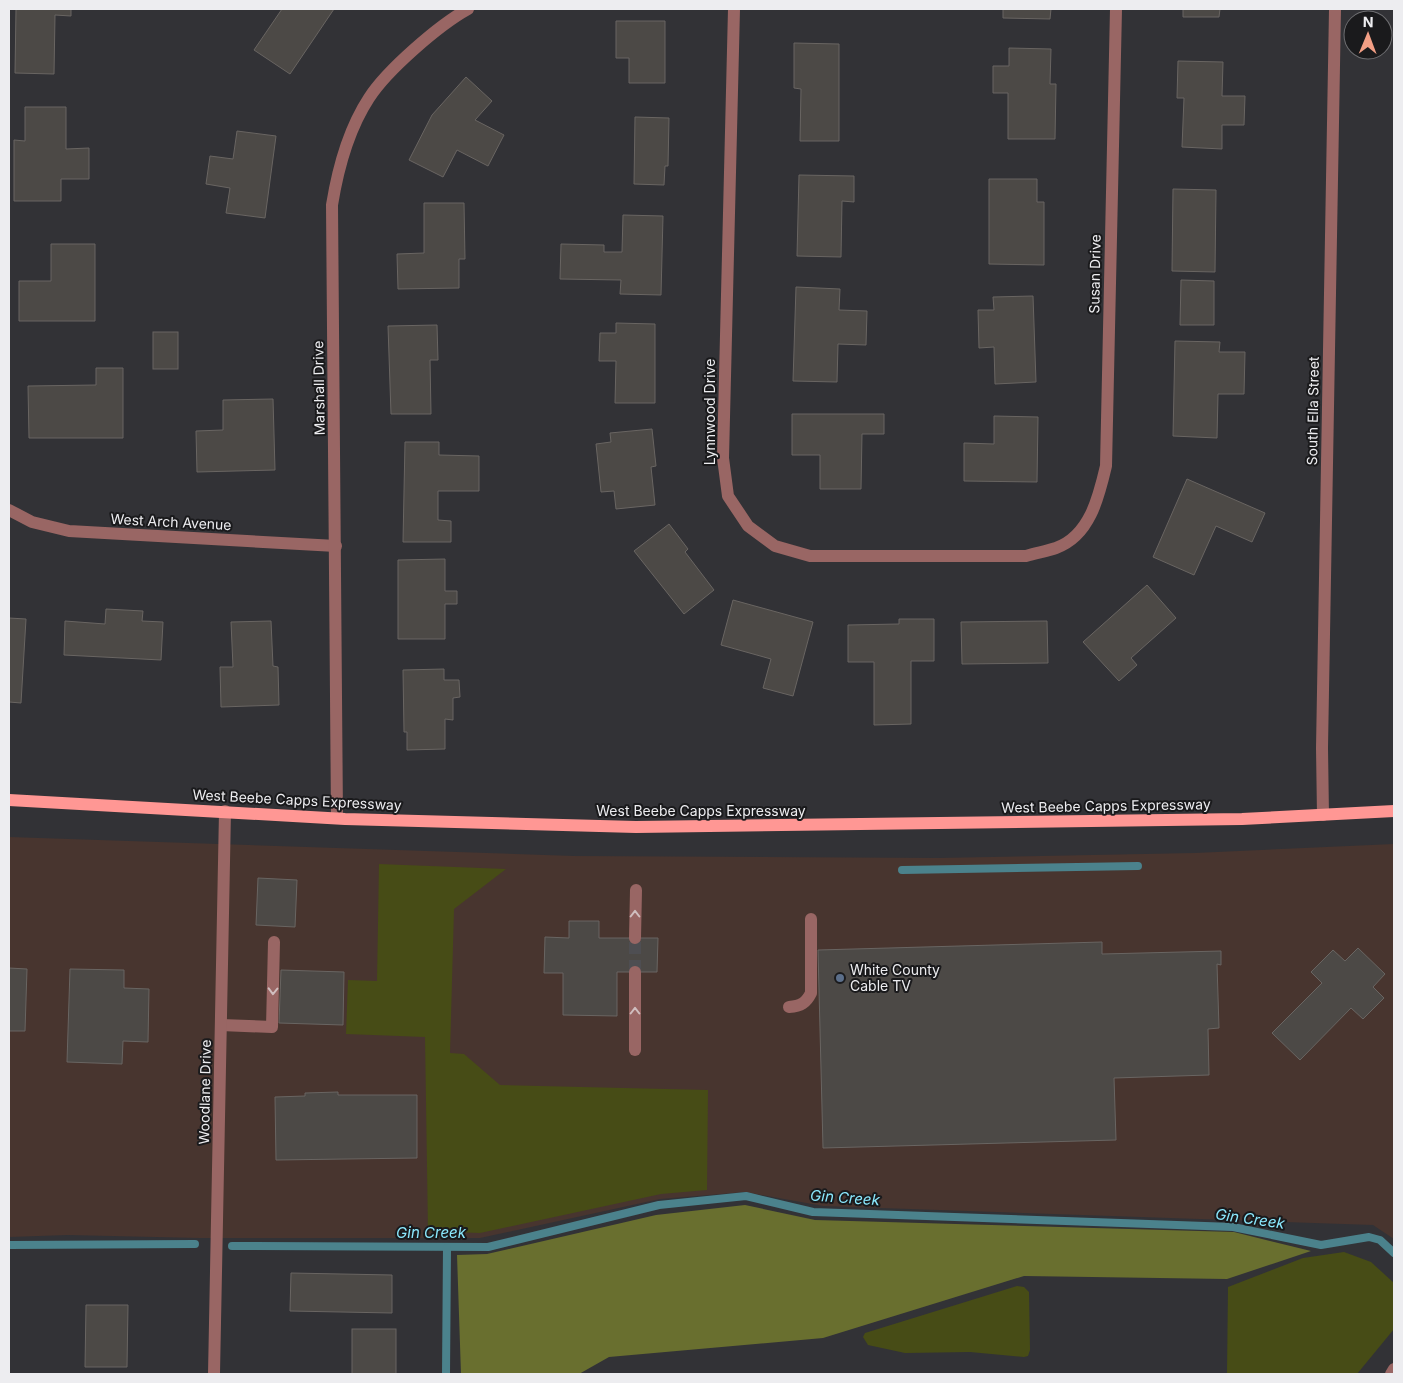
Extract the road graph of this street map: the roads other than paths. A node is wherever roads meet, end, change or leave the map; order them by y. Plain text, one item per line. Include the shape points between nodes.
1 (468, 9) edge
2 (734, 9) edge
3 (1116, 9) edge
4 (1335, 9) edge
5 (9, 510) edge
6 (1078, 534) joint
7 (336, 546) junction
8 (9, 800) edge
9 (225, 811) junction
10 (1394, 811) edge
11 (1323, 815) junction
12 (337, 818) junction
13 (636, 890) dead end
14 (811, 919) dead end
15 (635, 938) tunnel mouth
16 (274, 942) dead end
17 (635, 972) tunnel mouth
18 (789, 1007) dead end
19 (221, 1025) junction
20 (635, 1050) dead end
21 (1394, 1370) edge
22 (214, 1374) edge
23 (1390, 1374) edge

1 - 7 street, Marshall Drive via 408,55 369,97 337,171 332,205
2 - 6 street, Lynnwood Drive via 723,458 728,496 743,519 775,546 810,556 1026,556 1058,548
3 - 6 street, Susan Drive via 1106,466 1097,504
4 - 11 street, South Ella Street
5 - 7 street, West Arch Avenue via 32,522 69,531
7 - 12 street, Marshall Drive
8 - 9 main road, West Beebe Capps Expressway
9 - 12 main road, West Beebe Capps Expressway
9 - 19 street, Woodlane Drive
10 - 11 main road, West Beebe Capps Expressway
11 - 12 main road, West Beebe Capps Expressway via 738,827 522,825
15 -> 13 street
14 - 18 street via 811,993 800,1006
16 -> 19 street via 272,1026
20 -> 17 street
19 - 22 street, Woodlane Drive
21 - 23 street

